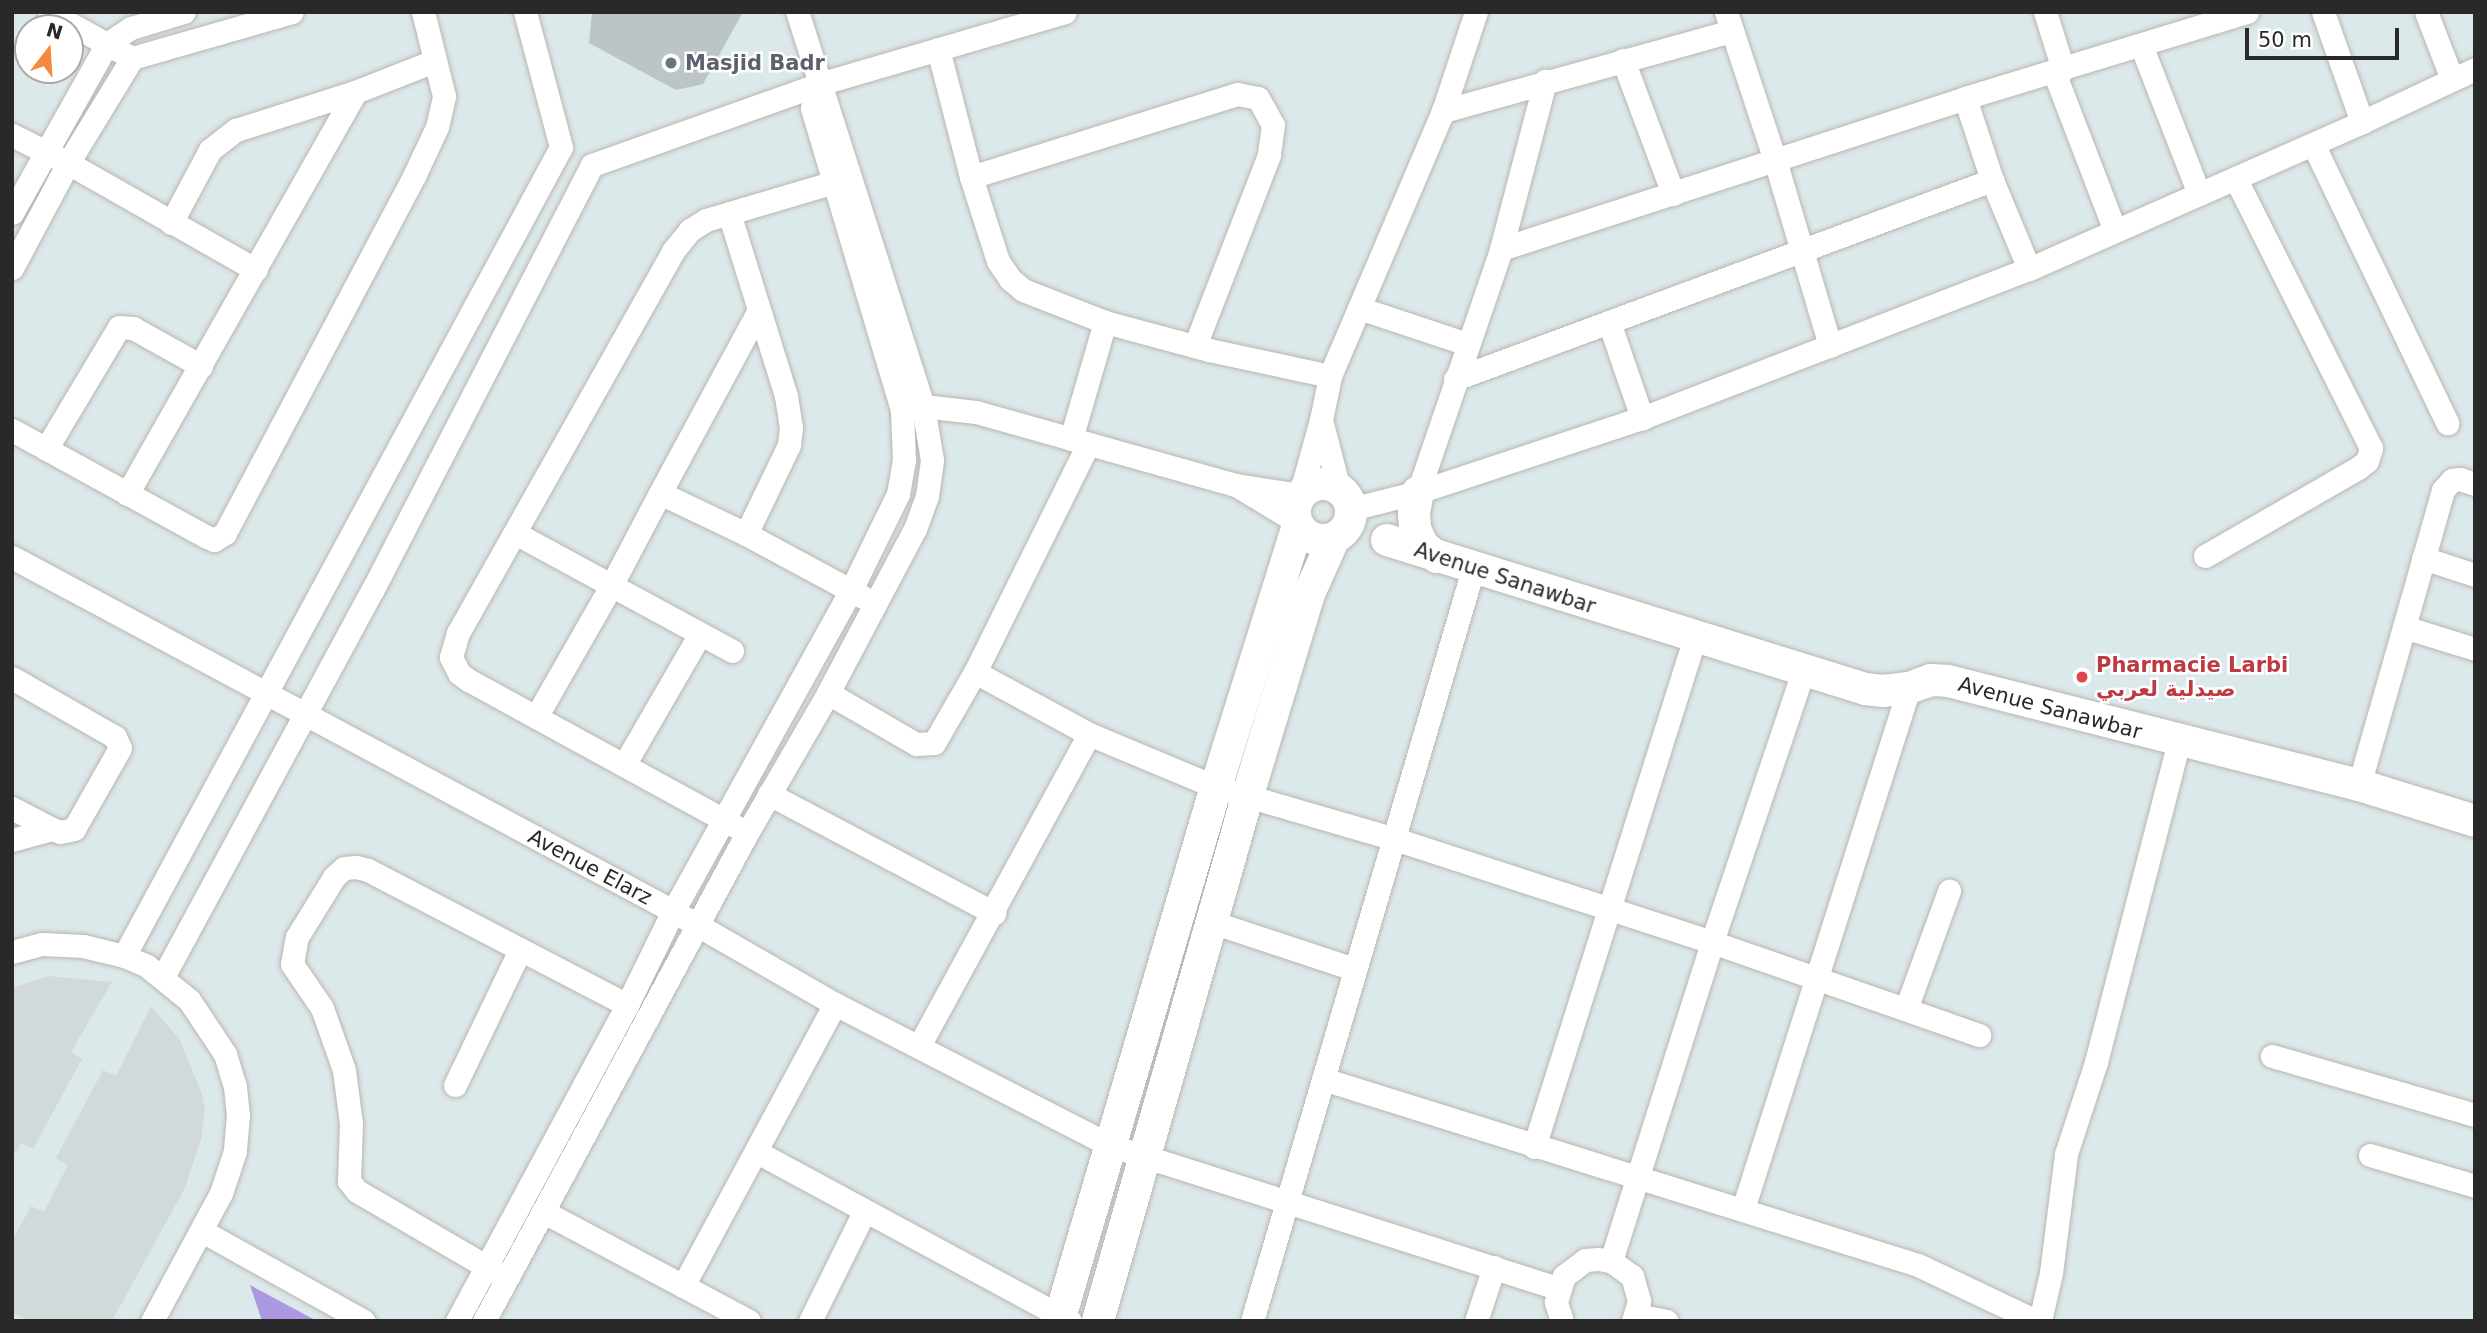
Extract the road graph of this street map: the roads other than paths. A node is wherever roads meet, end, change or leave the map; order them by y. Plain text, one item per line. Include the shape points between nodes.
1 (49, 12) edge
2 (184, 12) edge
3 (292, 12) edge
4 (423, 12) edge
5 (525, 12) edge
6 (797, 12) edge
7 (1065, 12) edge
8 (1477, 12) edge
9 (2045, 12) edge
10 (2247, 12) edge
11 (2323, 12) edge
12 (2426, 12) edge
13 (1729, 22) edge
14 (107, 44) junction
15 (2141, 45) junction
16 (938, 49) junction
17 (132, 58) junction
18 (1623, 60) junction
19 (434, 61) junction
20 (2475, 69) edge
21 (2059, 70) junction
22 (2452, 79) junction
23 (1545, 81) junction
24 (819, 84) junction
25 (355, 92) junction
26 (1965, 98) junction
27 (1443, 111) junction
28 (2362, 122) junction
29 (12, 135) edge
30 (2314, 144) junction
31 (561, 147) junction
32 (44, 151) junction
33 (1775, 160) junction
34 (68, 163) junction
35 (592, 165) junction
36 (971, 177) junction
37 (2235, 178) junction
38 (842, 180) junction
39 (1992, 180) junction
40 (1673, 194) junction
41 (2199, 194) junction
42 (12, 213) edge
43 (729, 213) junction
44 (172, 223) junction
45 (2115, 231) junction
46 (1501, 249) junction
47 (1800, 251) junction
48 (12, 268) edge
49 (2029, 269) junction
50 (257, 270) junction
51 (1359, 308) junction
52 (759, 310) junction
53 (1105, 322) junction
54 (1609, 322) junction
55 (1467, 344) junction
56 (1195, 346) junction
57 (1830, 346) junction
58 (201, 366) junction
59 (1330, 376) junction
60 (1455, 379) junction
61 (912, 408) junction
62 (1642, 418) junction
63 (1321, 420) junction
64 (2447, 423) dead end
65 (12, 430) edge
66 (1079, 442) junction
67 (46, 449) junction
68 (2475, 484) edge
69 (1418, 492) junction
70 (660, 493) junction
71 (127, 494) junction
72 (1298, 514) junction
73 (1343, 517) junction
74 (515, 533) junction
75 (746, 534) junction
76 (2205, 556) dead end
77 (12, 557) edge
78 (1437, 557) junction
79 (2423, 558) junction
80 (1474, 569) junction
81 (2475, 575) edge
82 (611, 586) junction
83 (851, 590) junction
84 (875, 603) junction
85 (2404, 627) junction
86 (700, 634) junction
87 (1695, 638) junction
88 (2475, 649) edge
89 (732, 651) dead end
90 (1802, 671) junction
91 (975, 672) junction
92 (12, 678) edge
93 (1909, 688) junction
94 (267, 693) junction
95 (828, 693) junction
96 (304, 713) junction
97 (536, 718) junction
98 (1089, 734) junction
99 (2179, 742) junction
100 (624, 765) junction
101 (2359, 785) junction
102 (1216, 787) junction
103 (769, 794) junction
104 (1247, 798) junction
105 (12, 808) edge
106 (723, 820) junction
107 (2475, 821) edge
108 (52, 830) junction
109 (747, 833) junction
110 (1395, 839) junction
111 (12, 840) edge
112 (1949, 891) dead end
113 (1609, 909) junction
114 (673, 911) junction
115 (994, 913) junction
116 (1212, 922) junction
117 (698, 927) junction
118 (1712, 942) junction
119 (520, 950) junction
120 (12, 952) edge
121 (124, 956) junction
122 (1354, 969) junction
123 (163, 977) junction
124 (1817, 978) junction
125 (835, 1004) junction
126 (627, 1005) junction
127 (1906, 1009) junction
128 (1979, 1035) dead end
129 (919, 1046) junction
130 (2272, 1056) dead end
131 (1323, 1079) junction
132 (455, 1085) dead end
133 (2475, 1115) edge
134 (574, 1129) junction
135 (1109, 1145) junction
136 (1534, 1147) junction
137 (757, 1152) junction
138 (2370, 1155) dead end
139 (1143, 1157) junction
140 (1637, 1176) junction
141 (2475, 1185) edge
142 (1288, 1201) junction
143 (1744, 1209) junction
144 (544, 1212) junction
145 (864, 1212) junction
146 (202, 1231) junction
147 (1611, 1261) junction
148 (487, 1267) junction
149 (1494, 1267) junction
150 (507, 1279) junction
151 (683, 1286) junction
152 (1558, 1288) junction
153 (1634, 1318) edge
154 (1063, 1319) edge
155 (152, 1321) edge
156 (364, 1321) edge
157 (457, 1321) edge
158 (484, 1321) edge
159 (749, 1321) edge
160 (810, 1321) edge
161 (1098, 1321) edge
162 (1252, 1321) edge
163 (1476, 1321) edge
164 (1562, 1321) edge
165 (1666, 1321) edge
166 (2038, 1321) edge

1 - 14 street
2 - 14 street via 131,28
3 - 17 street
4 - 19 street
5 - 31 street
6 - 24 street
7 - 16 street
8 - 27 street
9 - 21 street
10 - 15 street
11 - 28 street
12 - 22 street
13 - 18 street
13 - 33 street
14 - 17 street
14 - 32 street
15 - 21 street
15 - 41 street
16 - 24 street
16 - 36 street
17 - 34 street
18 - 23 street
18 - 40 street
19 - 25 street
19 - 71 street via 444,96 437,127 225,533 215,540 206,537
20 - 22 street
21 - 26 street
21 - 45 street
22 - 28 street
23 - 27 street
23 - 46 street
24 - 35 street
24 - 38 street via 829,105
25 - 44 street via 236,130 218,141
25 - 50 street
26 - 33 street
26 - 39 street
27 - 51 street
28 - 30 street
29 - 32 street
30 - 37 street
30 - 64 street
31 - 35 street
31 - 94 street
32 - 34 street
32 - 42 street
33 - 40 street
33 - 47 street
34 - 44 street
34 - 48 street
35 - 96 street
36 - 53 street via 998,261 1010,279 1023,290
36 - 56 street via 1237,94 1258,98 1273,125 1269,155
37 - 41 street
37 - 76 street via 2371,448 2367,461 2358,468
38 - 43 street
38 - 61 street
39 - 47 street
39 - 49 street
40 - 46 street
41 - 45 street
43 - 52 street
43 - 74 street via 690,230 673,251
44 - 50 street
45 - 49 street
46 - 55 street
47 - 54 street
47 - 57 street
49 - 57 street
50 - 58 street
51 - 55 street
51 - 59 street
52 - 70 street
52 - 75 street via 786,396 791,428 789,445
53 - 56 street
53 - 66 street
54 - 60 street
54 - 62 street
55 - 60 street
56 - 59 street
57 - 62 street
58 - 67 street via 133,328 119,327
58 - 71 street
59 - 63 street
60 - 69 street
61 - 66 street via 976,412
61 - 83 street via 898,494
61 - 84 street via 932,460 927,495 915,529
62 - 69 street
63 - 72 street
63 - 73 street
65 - 67 street
66 - 72 street via 1236,485
66 - 91 street
67 - 71 street
68 - 79 street via 2452,480 2443,490
69 - 73 street
69 - 78 street via 1415,529 1423,546
70 - 75 street
70 - 82 street
72 - 73 street via 1317,540
72 - 73 street via 1321,484
72 - 102 street
73 - 78 street, Avenue Sanawbar via 1355,533
73 - 104 street via 1309,594
74 - 82 street
74 - 97 street via 458,633 451,657 458,673
75 - 83 street
77 - 94 street, Avenue Elarz
78 - 80 street, Avenue Sanawbar
79 - 81 street
79 - 85 street
80 - 87 street, Avenue Sanawbar
80 - 110 street
82 - 86 street
82 - 97 street
83 - 84 street
83 - 106 street
84 - 95 street
85 - 88 street
85 - 101 street
86 - 89 street
86 - 100 street
87 - 90 street, Avenue Sanawbar
87 - 113 street
90 - 93 street, Avenue Sanawbar via 1865,689
90 - 118 street
91 - 95 street via 939,737 928,746 916,744
91 - 98 street
92 - 108 street via 120,741 117,757 74,829
93 - 99 street, Avenue Sanawbar via 1931,680 1948,681
93 - 124 street
94 - 96 street, Avenue Elarz
94 - 121 street
95 - 103 street
96 - 114 street, Avenue Elarz
96 - 123 street
97 - 100 street
98 - 102 street
98 - 115 street
99 - 101 street, Avenue Sanawbar
99 - 166 street via 2107,1023 2066,1154 2051,1273
100 - 106 street
101 - 107 street, Avenue Sanawbar
102 - 104 street
102 - 135 street
103 - 109 street
103 - 115 street
104 - 110 street
104 - 116 street
105 - 108 street
106 - 109 street
106 - 114 street
108 - 111 street
109 - 117 street
110 - 113 street
110 - 122 street
112 - 127 street
113 - 118 street
113 - 136 street
114 - 117 street, Avenue Elarz
114 - 126 street
115 - 129 street
116 - 122 street
116 - 139 street
117 - 125 street, Avenue Elarz
117 - 134 street
118 - 124 street
118 - 140 street
119 - 126 street
119 - 132 street
119 - 148 street via 356,867 344,868 334,877 293,950 292,964 321,1008 344,1070 351,1124 349,1181 357,1191
120 - 121 street via 43,944 83,946
121 - 123 street
122 - 131 street
123 - 146 street via 189,1000 210,1029 225,1054 235,1087 234,1151
124 - 127 street
124 - 143 street
125 - 129 street, Avenue Elarz
125 - 137 street
126 - 134 street
127 - 128 street
129 - 135 street, Avenue Elarz
130 - 133 street
131 - 136 street
131 - 142 street
134 - 144 street
134 - 148 street
135 - 139 street, Avenue Elarz
135 - 154 street
136 - 140 street
137 - 145 street
137 - 151 street
138 - 141 street
139 - 142 street, Avenue Elarz
139 - 161 street
140 - 143 street
140 - 147 street
142 - 149 street, Avenue Elarz
142 - 162 street
143 - 166 street via 1918,1265
144 - 150 street
144 - 151 street
145 - 154 street
145 - 160 street
146 - 155 street
146 - 156 street
147 - 152 street via 1573,1266
147 - 153 street via 1632,1276 1637,1288
148 - 150 street
148 - 157 street
149 - 152 street, Avenue Elarz
149 - 163 street
150 - 158 street
151 - 159 street
152 - 164 street via 1556,1302
153 - 165 street

